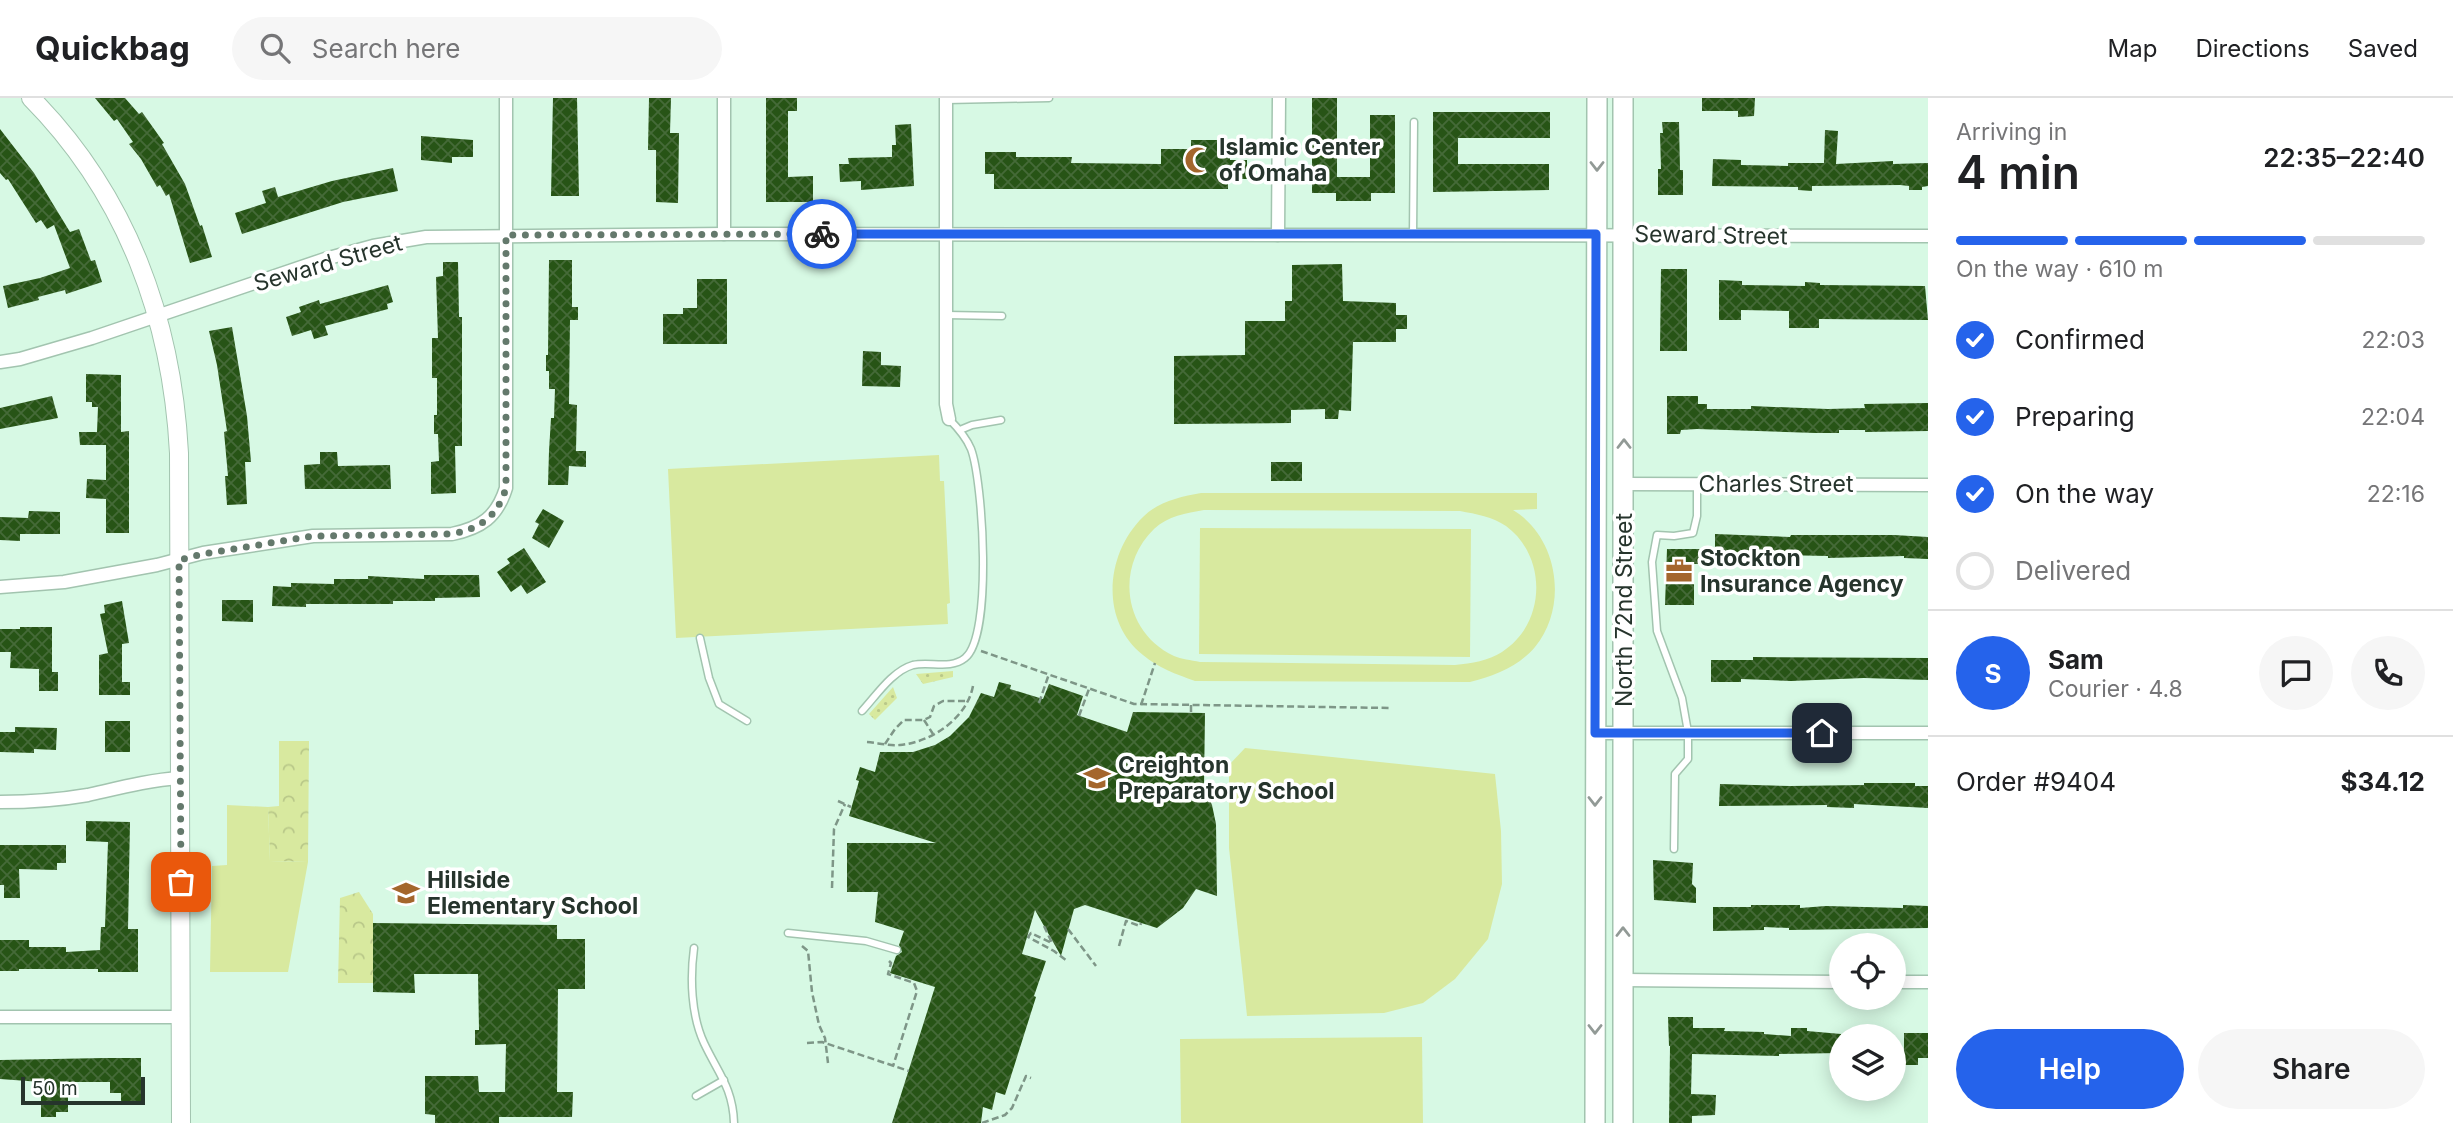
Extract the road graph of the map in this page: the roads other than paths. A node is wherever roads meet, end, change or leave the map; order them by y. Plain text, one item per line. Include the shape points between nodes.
1 (31, 98) edge
2 (506, 98) edge
3 (724, 98) edge
4 (1049, 98) edge
5 (1279, 98) edge
6 (1597, 98) edge
7 (1623, 98) edge
8 (946, 99) edge
9 (1414, 122) dead end
10 (724, 234) junction
11 (946, 234) junction
12 (1596, 234) junction
13 (1624, 234) junction
14 (506, 235) junction
15 (1278, 235) junction
16 (1413, 235) junction
17 (1928, 236) edge
18 (946, 315) junction
19 (158, 316) junction
20 (1002, 316) dead end
21 (0, 362) edge
22 (948, 419) joint
23 (1001, 420) dead end
24 (960, 430) junction
25 (1624, 484) junction
26 (1697, 484) junction
27 (1928, 485) edge
28 (179, 560) junction
29 (0, 587) edge
30 (700, 638) dead end
31 (862, 711) dead end
32 (747, 721) dead end
33 (1688, 732) junction
34 (1595, 733) junction
35 (1624, 733) junction
36 (1928, 733) edge
37 (180, 778) junction
38 (0, 802) edge
39 (1674, 849) dead end
40 (788, 933) dead end
41 (694, 948) dead end
42 (897, 950) dead end
43 (1623, 980) junction
44 (1829, 982) edge
45 (1906, 982) edge
46 (1928, 982) edge
47 (0, 1017) edge
48 (182, 1017) junction
49 (724, 1080) junction
50 (696, 1096) dead end
51 (181, 1123) edge
52 (734, 1123) edge
53 (1595, 1123) edge
54 (1623, 1123) edge

1 - 19 street via 81,154 109,199
2 - 14 street
3 - 10 street
4 - 8 lane
5 - 15 street
6 -> 12 main road, North 72nd Street
7 - 13 main road, North 72nd Street
8 - 11 street
9 - 16 lane
10 - 11 street, Seward Street
10 - 14 street, Seward Street
11 - 15 street, Seward Street
11 - 18 street
12 - 13 street, Seward Street
12 - 16 street, Seward Street
12 - 34 main road, North 72nd Street
13 - 17 street, Seward Street
25 -> 13 main road, North 72nd Street
14 - 19 street, Seward Street via 426,237 373,246
14 - 28 street via 506,488 486,522 452,534 313,536
15 - 16 street, Seward Street
18 - 20 lane
18 - 22 street
19 - 21 street, Seward Street
19 - 28 street via 177,421
22 - 24 lane
23 - 24 lane
24 - 31 lane via 971,450 981,516 983,578 974,649 949,664 913,665 893,677
25 - 26 street, Charles Street
25 - 35 main road, North 72nd Street
26 - 27 street, Charles Street
26 - 33 lane via 1693,533 1657,534 1652,562 1657,631 1682,698
28 - 29 street via 64,582
28 - 37 street
30 - 32 lane via 719,705
33 - 35 street
33 - 36 street
33 - 39 lane via 1688,760 1675,774
34 - 35 street
34 -> 53 main road, North 72nd Street
43 -> 35 main road, North 72nd Street
37 - 38 street via 34,802
37 - 48 street
40 - 42 lane via 866,941
41 - 49 lane via 694,1008 703,1041
43 - 44 street
43 - 54 main road, North 72nd Street
45 - 46 street
47 - 48 street
48 - 51 street
49 - 50 lane
49 - 52 lane via 731,1094

